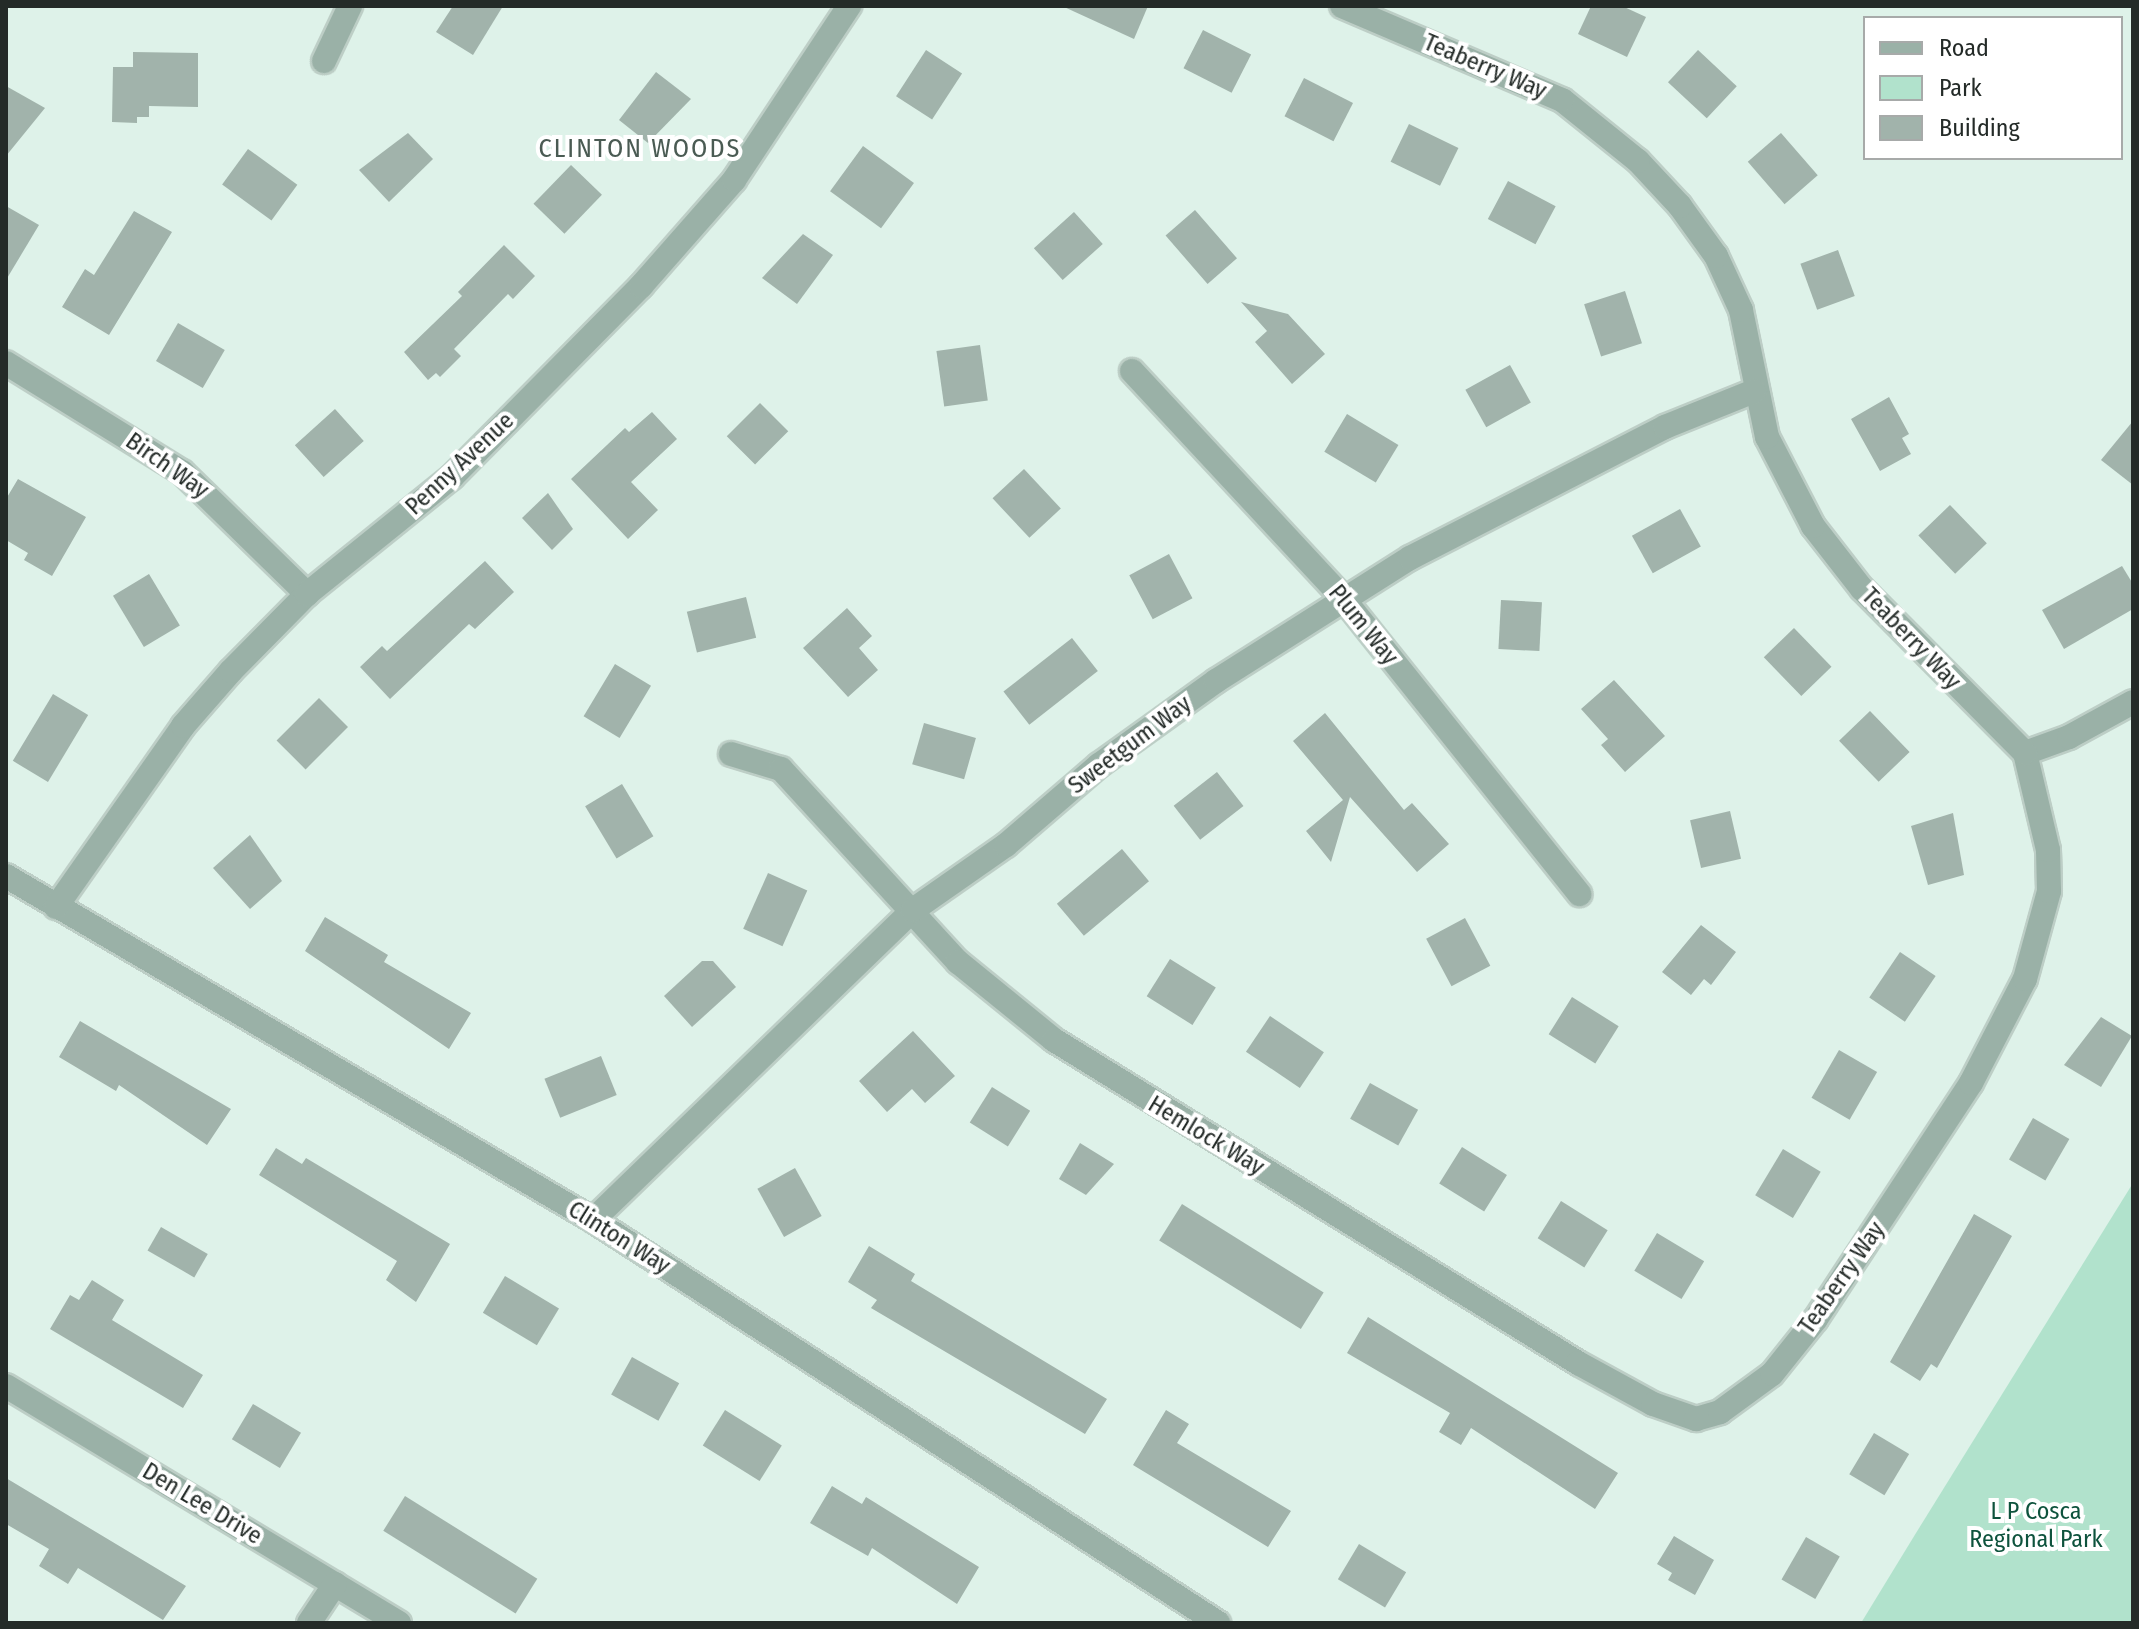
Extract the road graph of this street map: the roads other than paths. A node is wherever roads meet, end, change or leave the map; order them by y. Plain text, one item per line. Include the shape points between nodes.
1 (350, 6) edge
2 (849, 6) edge
3 (1342, 6) edge
4 (324, 61) dead end
5 (6, 363) edge
6 (1132, 371) dead end
7 (1754, 391) junction
8 (307, 594) junction
9 (1343, 598) junction
10 (2133, 702) edge
11 (2025, 753) junction
12 (731, 754) dead end
13 (6, 876) edge
14 (1579, 894) dead end
15 (56, 907) junction
16 (913, 910) junction
17 (593, 1220) junction
18 (6, 1386) edge
19 (1743, 1397) joint
20 (335, 1584) junction
21 (309, 1623) edge
22 (399, 1623) edge
23 (1218, 1623) edge

1 - 4 street
2 - 8 street, Penny Avenue via 742,169 641,286 452,477
3 - 7 street, Teaberry Way via 1562,100 1638,161 1716,256 1741,310
5 - 8 street, Birch Way via 182,472
6 - 9 street, Plum Way
7 - 9 street, Sweetgum Way via 1560,478
7 - 11 street, Teaberry Way via 1787,483 1832,551 1931,663
8 - 15 street, Penny Avenue via 183,726
9 - 14 street, Plum Way
9 - 16 street, Sweetgum Way via 1099,765 1006,845
10 - 11 street via 2069,737
11 - 19 street, Teaberry Way via 2048,850 2049,891 2025,979 1971,1083 1877,1229 1816,1319 1772,1374
12 - 16 street, Hemlock Way via 781,769
13 - 15 street, Clinton Way
15 - 17 street, Clinton Way
16 - 17 street, Sweetgum Way
16 - 19 street, Hemlock Way via 1009,1008 1076,1055 1578,1363 1653,1404 1696,1419
17 - 23 street, Clinton Way
18 - 20 street, Den Lee Drive
20 - 21 street
20 - 22 street, Den Lee Drive

